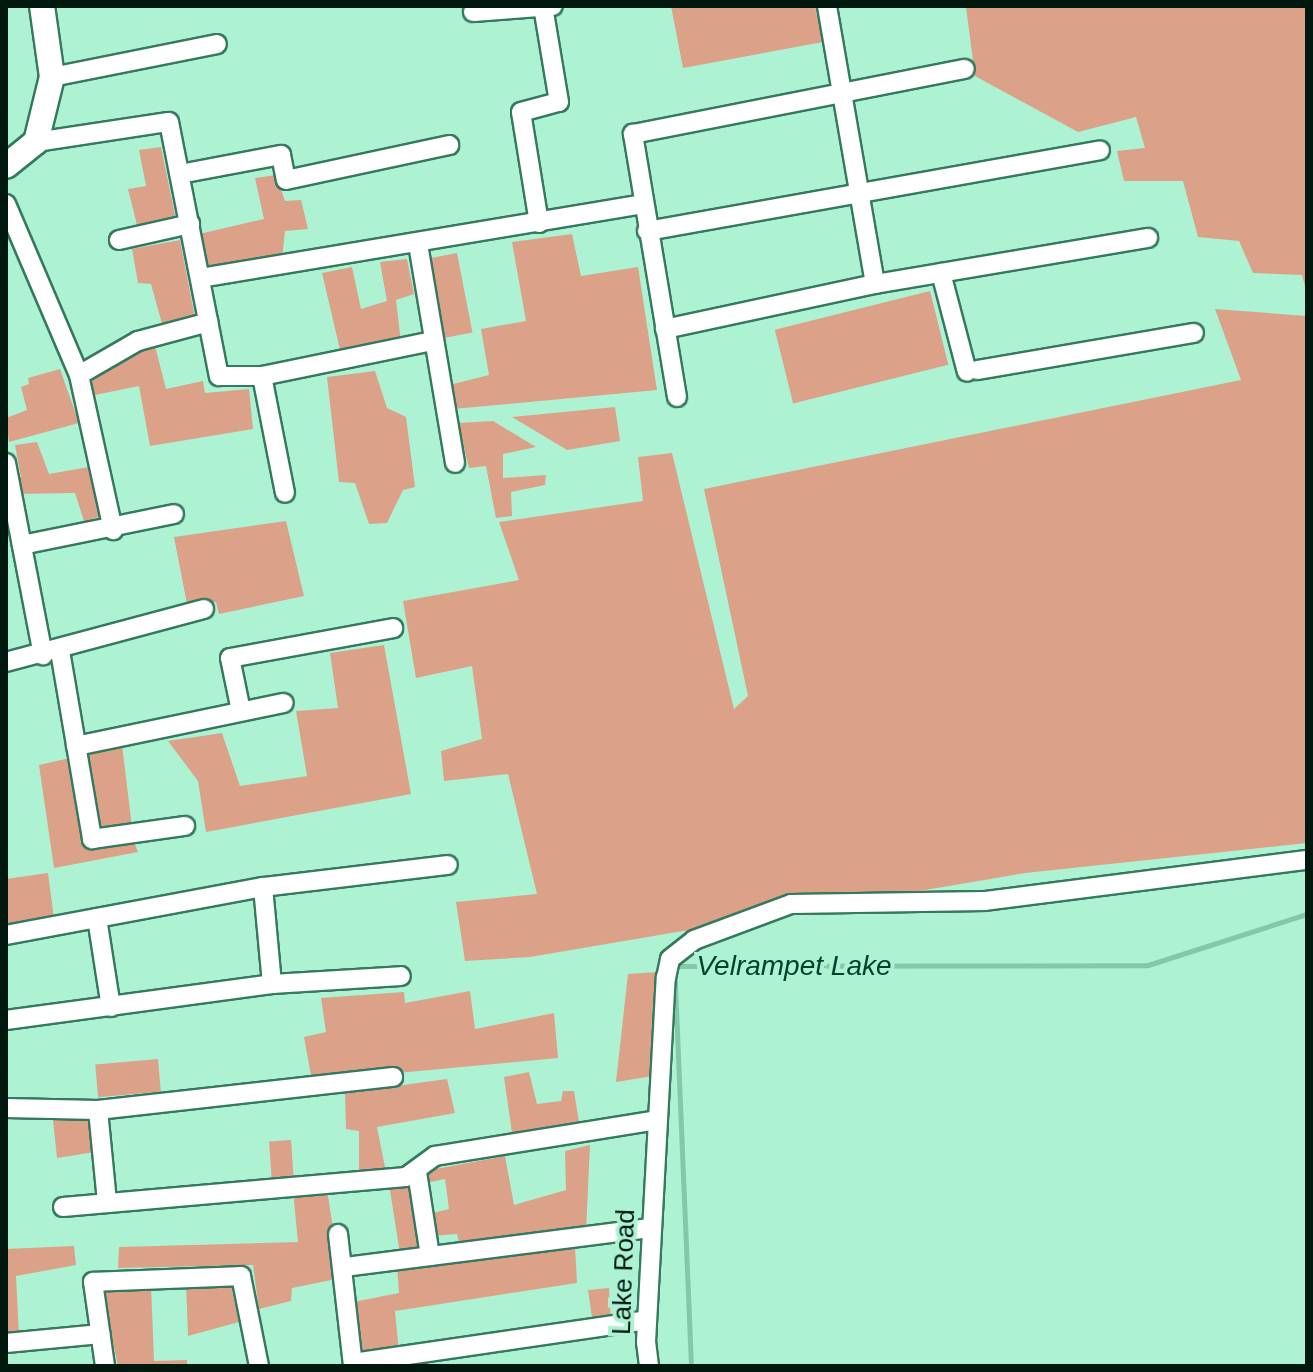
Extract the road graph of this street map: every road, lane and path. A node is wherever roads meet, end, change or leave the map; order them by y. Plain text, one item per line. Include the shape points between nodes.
1 (42, 6) edge
2 (827, 6) edge
3 (547, 7) edge
4 (473, 12) dead end
5 (217, 44) dead end
6 (965, 69) dead end
7 (52, 77) junction
8 (840, 92) junction
9 (36, 142) junction
10 (449, 145) dead end
11 (1100, 150) dead end
12 (6, 166) edge
13 (180, 174) junction
14 (858, 193) junction
15 (6, 204) edge
16 (643, 204) junction
17 (539, 223) junction
18 (190, 224) junction
19 (647, 231) junction
20 (1148, 238) dead end
21 (119, 240) dead end
22 (418, 244) junction
23 (941, 273) junction
24 (201, 278) junction
25 (875, 284) junction
26 (209, 322) junction
27 (665, 329) junction
28 (1194, 333) dead end
29 (432, 341) junction
30 (79, 375) junction
31 (262, 376) junction
32 (677, 397) dead end
33 (6, 463) edge
34 (455, 463) dead end
35 (285, 493) dead end
36 (174, 514) dead end
37 (113, 530) junction
38 (22, 545) junction
39 (204, 609) dead end
40 (393, 628) dead end
41 (52, 653) junction
42 (6, 662) edge
43 (284, 703) dead end
44 (241, 711) junction
45 (76, 746) junction
46 (185, 826) dead end
47 (1307, 860) edge
48 (448, 865) dead end
49 (263, 887) junction
50 (97, 918) junction
51 (6, 935) edge
52 (401, 976) dead end
53 (272, 984) junction
54 (111, 1007) junction
55 (6, 1020) edge
56 (393, 1077) dead end
57 (6, 1108) edge
58 (98, 1110) junction
59 (657, 1120) junction
60 (417, 1172) junction
61 (107, 1202) junction
62 (63, 1207) dead end
63 (651, 1228) junction
64 (338, 1234) dead end
65 (430, 1256) junction
66 (345, 1267) junction
67 (647, 1320) junction
68 (101, 1334) junction
69 (6, 1343) edge
70 (353, 1364) edge
71 (105, 1366) edge
72 (259, 1366) edge
73 (649, 1366) edge

1 - 7 main road
2 - 8 street
3 - 4 street
3 - 17 street via 559,102 521,112
5 - 7 street
6 - 8 street
7 - 9 main road
8 - 14 street
8 - 16 street via 633,134
9 - 12 main road
9 - 13 street via 169,122
10 - 13 street via 286,180 281,155
11 - 14 street
13 - 18 street
14 - 19 street
14 - 25 street
15 - 30 street
16 - 17 street
16 - 19 street
17 - 22 street
18 - 21 street
18 - 24 street
19 - 27 street
20 - 23 street
22 - 24 street
22 - 29 street
23 - 25 street
23 - 28 street via 972,371
24 - 26 street
25 - 27 street
26 - 30 street via 138,341
26 - 31 street via 219,376
27 - 32 street
29 - 31 street
29 - 34 street
30 - 37 street
31 - 35 street
33 - 38 street
36 - 37 street
37 - 38 street
38 - 41 street
39 - 41 street
40 - 44 street via 230,658
41 - 42 street
41 - 45 street
43 - 44 street
44 - 45 street
45 - 46 street via 92,839
47 - 59 street, Lake Road via 985,901 791,904 694,940 670,959 666,978
48 - 49 street
49 - 50 street
49 - 53 street
50 - 51 street
50 - 54 street
52 - 53 street
53 - 54 street
54 - 55 street
56 - 58 street
57 - 58 street
58 - 61 street
59 - 60 street via 435,1156
59 - 63 street, Lake Road
60 - 61 street
60 - 65 street
61 - 62 street
63 - 65 street
63 - 67 street, Lake Road
64 - 66 street
65 - 66 street
66 - 70 street
67 - 70 street
67 - 73 street, Lake Road
68 - 69 street
68 - 71 street
68 - 72 street via 93,1282 241,1276

